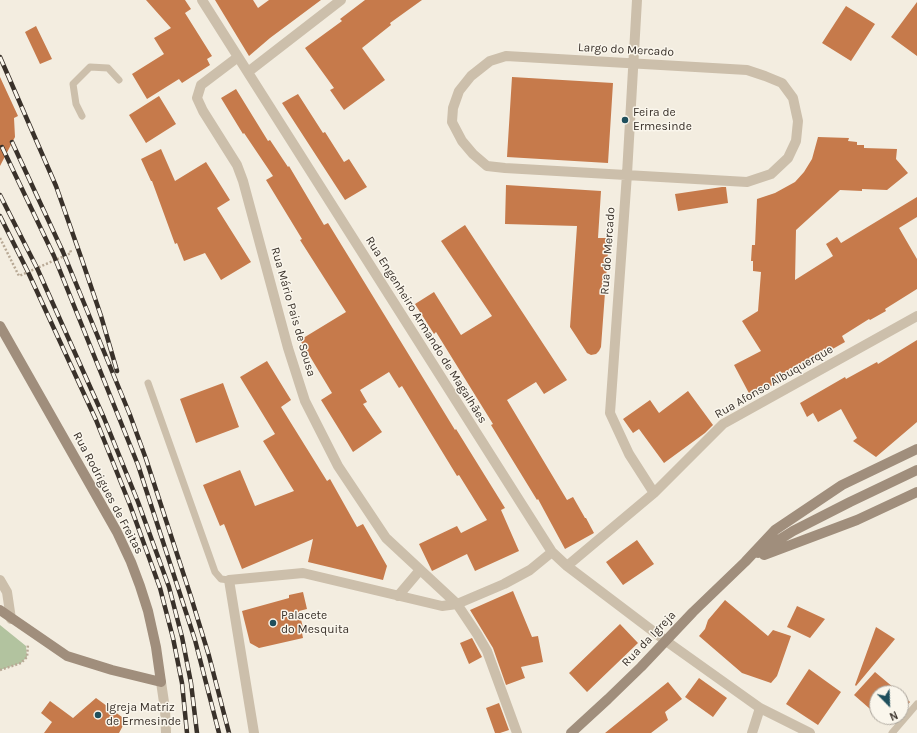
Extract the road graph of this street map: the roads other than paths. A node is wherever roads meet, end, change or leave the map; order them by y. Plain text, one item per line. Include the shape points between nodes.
1 (202, 0) edge
2 (341, 0) edge
3 (637, 0) edge
4 (238, 57) junction
5 (633, 63) junction
6 (248, 72) junction
7 (119, 80) dead end
8 (82, 116) dead end
9 (627, 174) junction
10 (917, 316) edge
11 (0, 326) edge
12 (148, 383) dead end
13 (917, 449) edge
14 (917, 470) edge
15 (917, 492) edge
16 (654, 493) junction
17 (552, 552) junction
18 (745, 562) junction
19 (567, 566) junction
20 (420, 570) junction
21 (0, 580) edge
22 (228, 580) junction
23 (398, 596) junction
24 (457, 604) junction
25 (0, 610) edge
26 (11, 618) junction
27 (666, 641) junction
28 (161, 682) junction
29 (917, 704) edge
30 (760, 708) junction
31 (166, 733) edge
32 (254, 733) edge
33 (516, 733) edge
34 (571, 733) edge
35 (752, 733) edge
36 (810, 733) edge
37 (892, 733) edge

1 - 4 street, Rua Engenheiro Armando de Magalhães
2 - 6 street
3 - 5 street, Rua do Mercado
4 - 6 street, Rua Engenheiro Armando de Magalhães
4 - 20 street, Rua Mário Pais de Sousa via 201,84 197,98 237,165 243,181 305,401 338,466 386,538
5 - 9 street, Rua do Mercado
5 - 9 street, Largo do Mercado via 747,70 765,76 782,83 793,98 798,121 796,141 788,158 771,174 747,182
5 - 9 street, Largo do Mercado via 506,56 490,61 471,76 459,91 453,108 452,122 462,141 487,166
6 - 17 street, Rua Engenheiro Armando de Magalhães
7 - 8 lane via 108,68 90,67 73,84 76,104
9 - 16 street, Rua do Mercado via 610,413 629,454
10 - 16 street, Rua Afonso Albuquerque via 723,424
11 - 28 main road, Rua Rodrigues de Freitas via 117,532 131,562 148,612
12 - 22 lane via 215,572 220,579
13 - 18 main road, Rua da Igreja via 842,486 775,530
14 - 18 main road, Rua da Igreja via 793,531
15 - 18 main road, Rua da Igreja via 857,520
16 - 19 street, Rua Afonso Albuquerque
17 - 19 street, Rua Engenheiro Armando de Magalhães
17 - 24 street via 530,570
18 - 27 main road, Rua da Igreja
19 - 27 street, Rua Engenheiro Armando de Magalhães
20 - 23 street
20 - 24 street, Rua Mário Pais de Sousa
21 - 26 street via 7,592
22 - 23 street via 303,573
22 - 32 street
23 - 24 street via 442,606
24 - 33 street, Rua Mário Pais de Sousa via 487,651
25 - 26 main road
26 - 28 main road via 67,656
27 - 30 street, Rua Engenheiro Armando de Magalhães
27 - 34 main road, Rua da Igreja
28 - 31 street, Rua Rodrigues de Freitas
29 - 37 lane
30 - 35 street
30 - 36 street, Rua Engenheiro Armando de Magalhães

